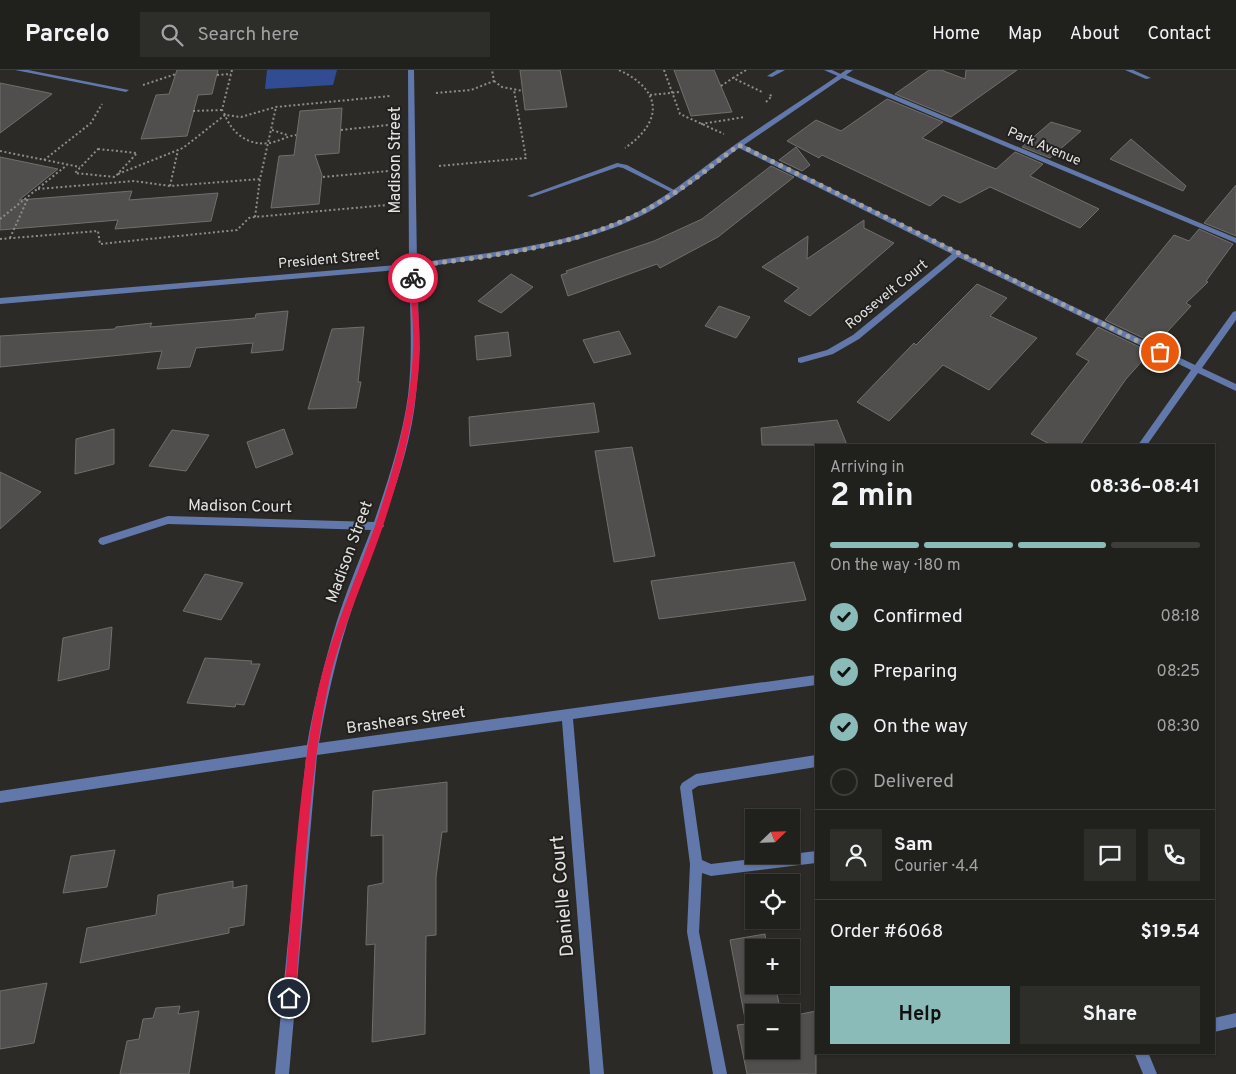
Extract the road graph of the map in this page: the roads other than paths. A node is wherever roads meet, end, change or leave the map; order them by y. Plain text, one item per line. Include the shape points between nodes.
1 (18, 70) edge
2 (411, 70) edge
3 (782, 70) edge
4 (827, 70) edge
5 (850, 70) edge
6 (1128, 70) edge
7 (770, 76) dead end
8 (842, 76) junction
9 (1148, 78) dead end
10 (126, 90) road end
11 (739, 145) junction
12 (675, 192) junction
13 (530, 196) dead end
14 (1236, 241) edge
15 (957, 254) junction
16 (412, 266) junction
17 (0, 301) edge
18 (1236, 314) edge
19 (801, 360) dead end
20 (1195, 369) junction
21 (1236, 388) edge
22 (1143, 444) edge
23 (379, 526) junction
24 (103, 541) dead end
25 (815, 680) edge
26 (567, 715) junction
27 (312, 750) junction
28 (815, 762) edge
29 (0, 797) edge
30 (815, 857) edge
31 (696, 864) junction
32 (1236, 1020) edge
33 (1215, 1025) edge
34 (1142, 1054) edge
35 (282, 1074) edge
36 (597, 1074) edge
37 (720, 1074) edge
38 (1150, 1074) edge

1 - 10 street
2 - 16 street, Madison Street
3 - 7 street
4 - 8 street, Park Avenue
5 - 8 street, President Street
6 - 9 street
8 - 11 street, President Street
8 - 14 street, Park Avenue
11 - 12 street, President Street
11 - 15 street
12 - 13 street via 617,165
12 - 16 street, President Street via 619,223 576,237 529,249
15 - 19 street, Roosevelt Court via 856,337 830,352
15 - 20 street
16 - 17 street, President Street
16 - 23 street, Madison Street via 416,348 414,389 404,439
18 - 20 street
20 - 21 street
20 - 22 street
23 - 24 street, Madison Court via 168,520
23 - 27 street, Madison Street via 347,608 324,685
25 - 26 street, Brashears Street
26 - 27 street, Brashears Street
26 - 36 street, Danielle Court
27 - 29 street, Brashears Street
27 - 35 street, Madison Street
28 - 31 street via 696,780 686,787
30 - 31 street via 711,870
31 - 37 street via 694,932
32 - 33 street
34 - 38 street

